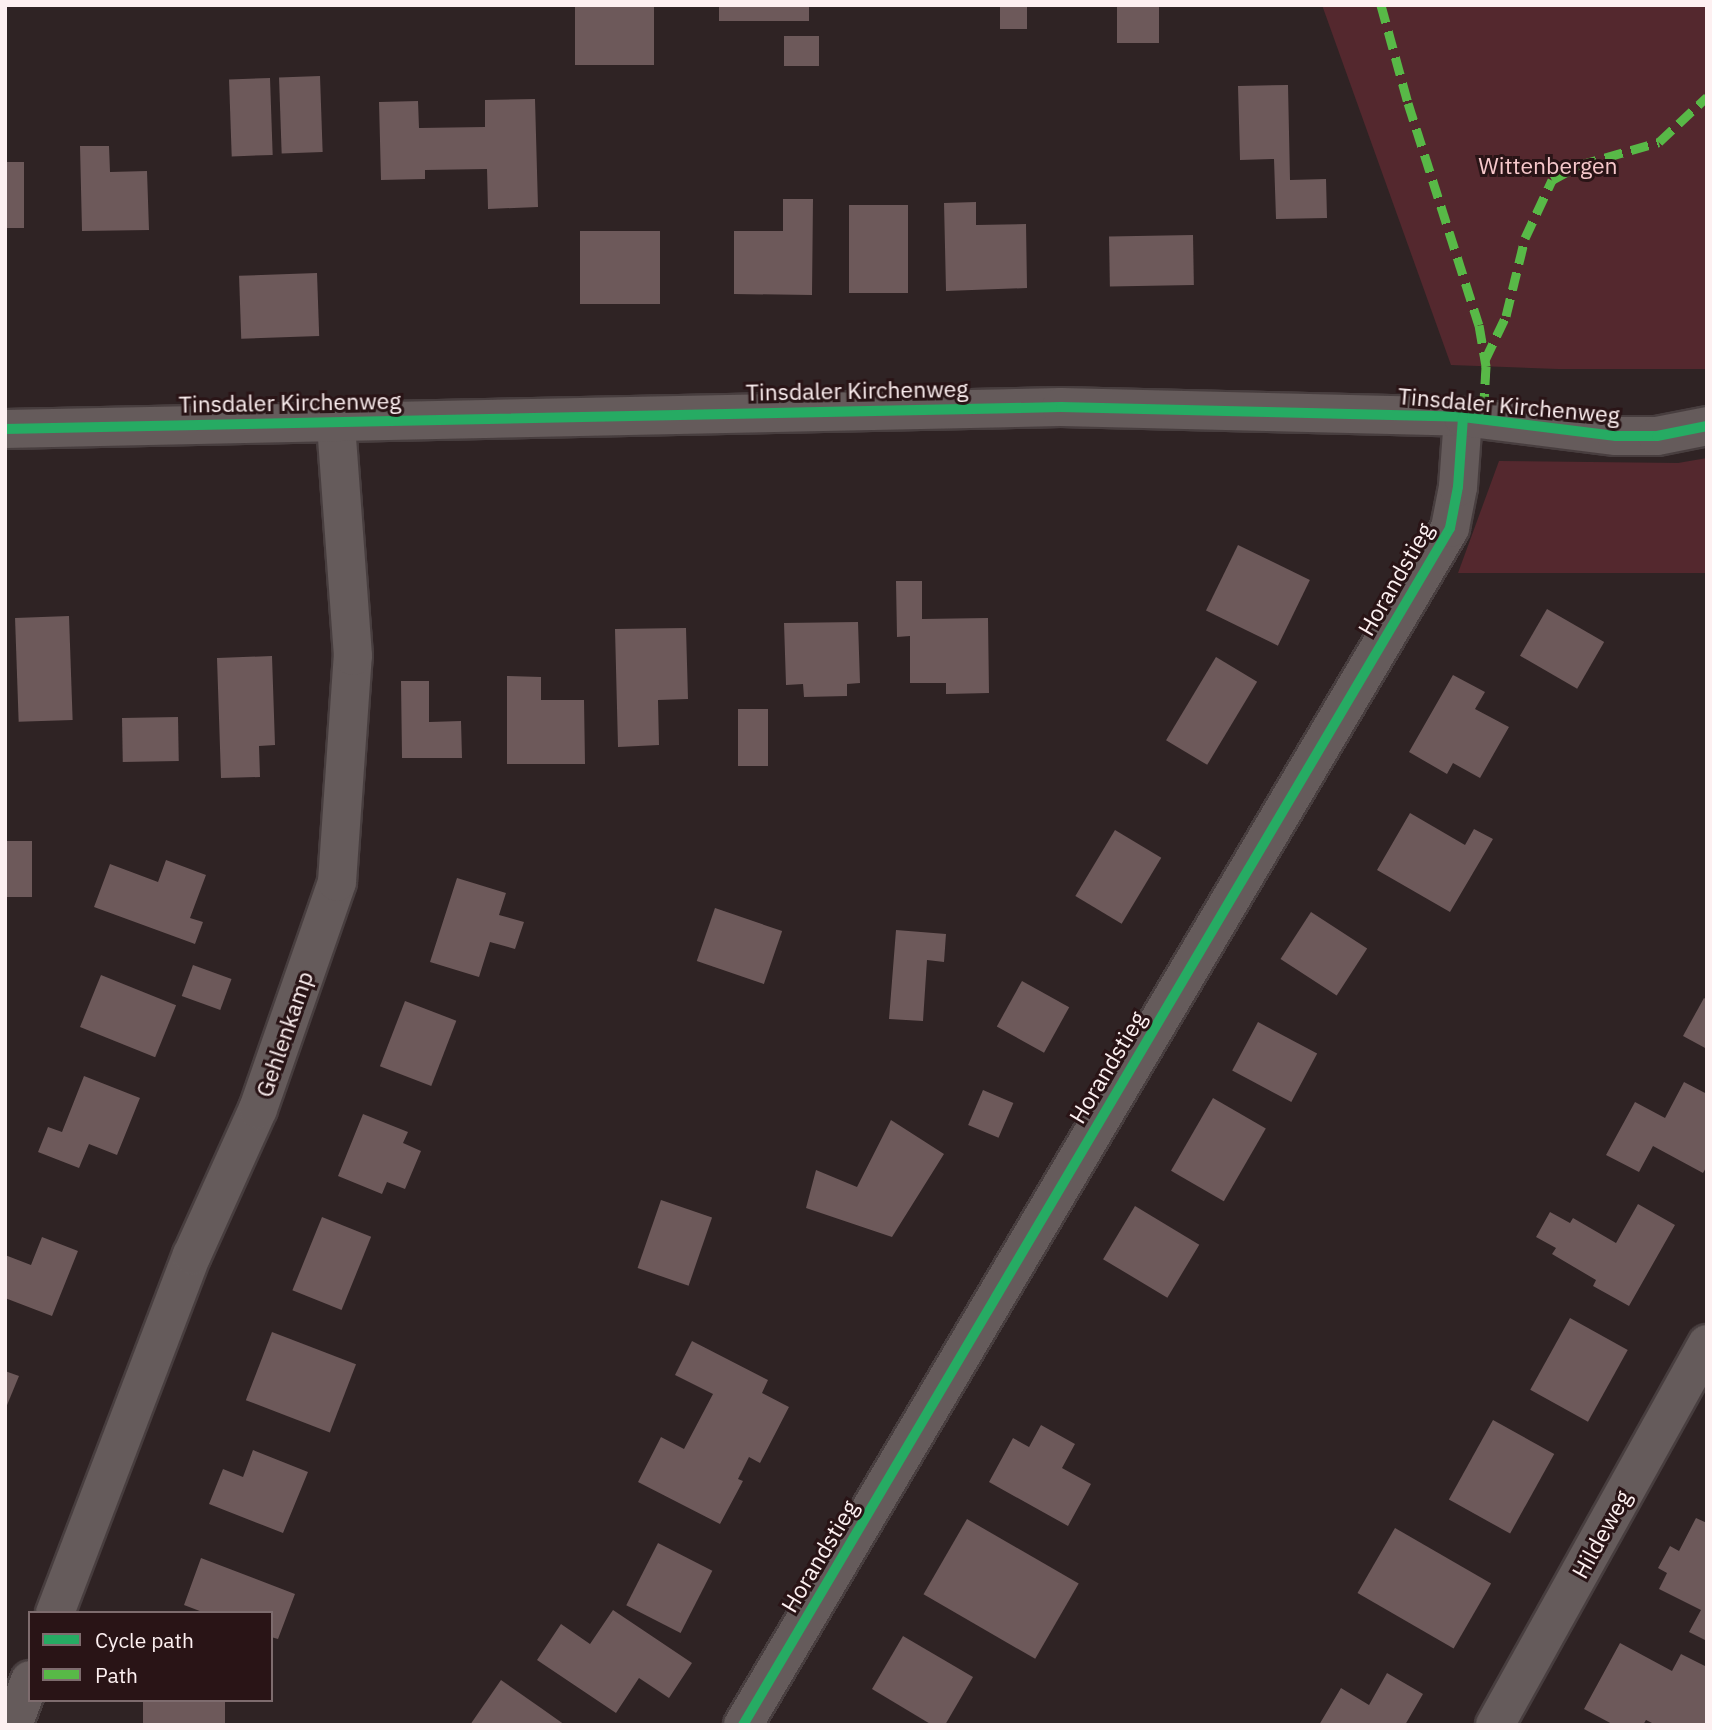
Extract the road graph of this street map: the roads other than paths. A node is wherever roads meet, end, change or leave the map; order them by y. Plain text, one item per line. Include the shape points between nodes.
1 (1463, 417) junction
2 (335, 422) junction
3 (1707, 426) edge
4 (5, 429) edge
5 (1707, 1344) edge
6 (56, 1611) edge
7 (28, 1685) edge
8 (13, 1725) edge
9 (743, 1725) edge
10 (1495, 1725) edge

1 - 2 street, Tinsdaler Kirchenweg via 1060,407
1 - 3 street, Tinsdaler Kirchenweg via 1616,436 1657,436
1 - 9 street, Horandstieg via 1450,528
2 - 4 street, Tinsdaler Kirchenweg
2 - 6 street, Gehlenkamp via 353,656 337,882 258,1109 192,1255
5 - 10 street, Hildeweg
7 - 8 street

